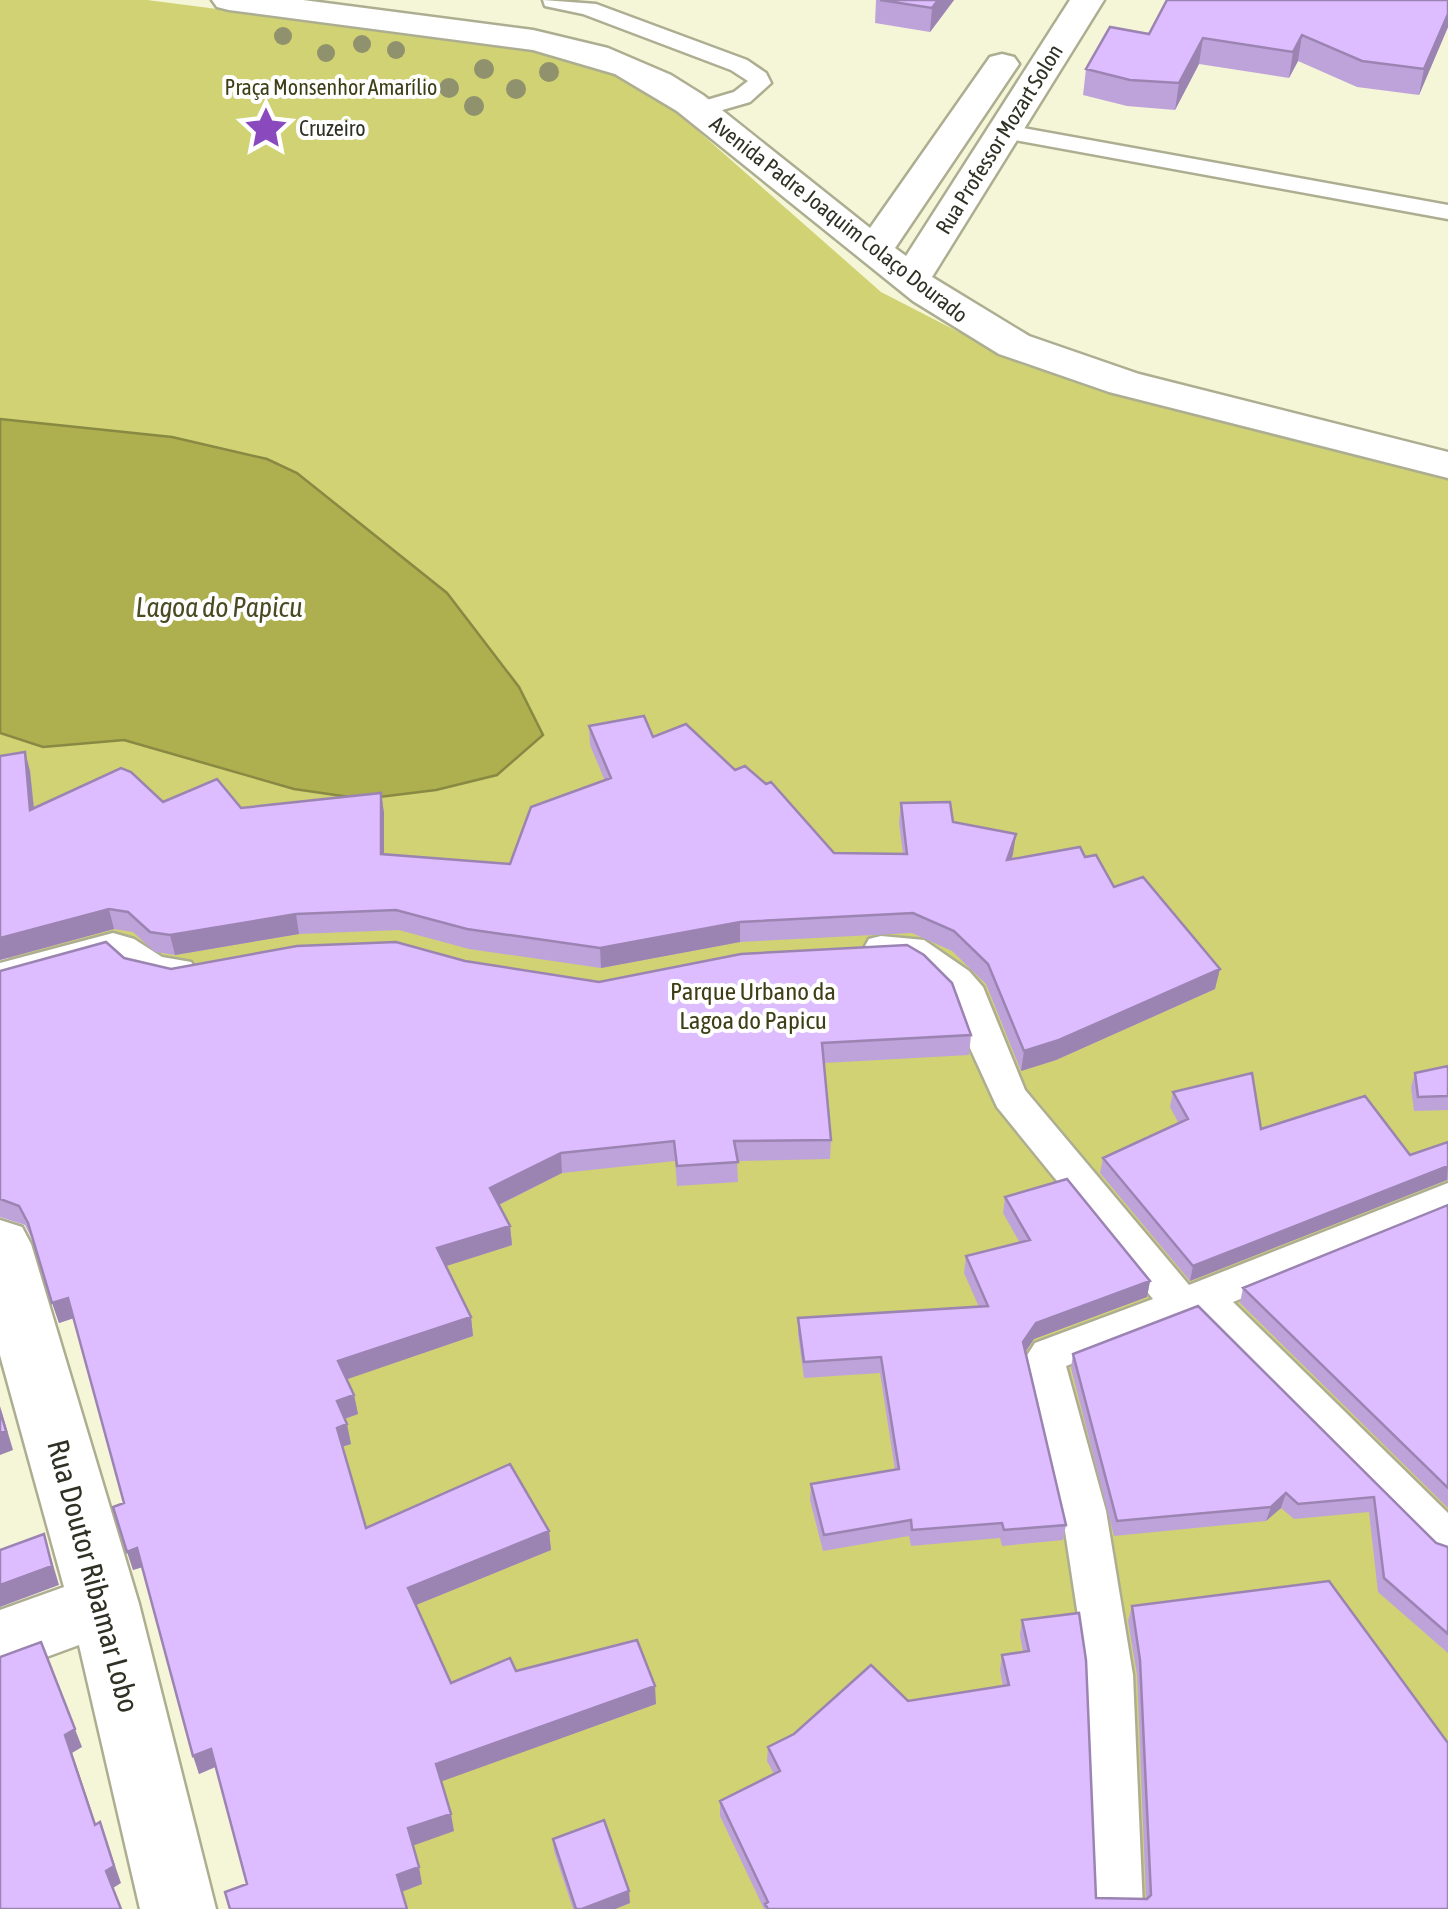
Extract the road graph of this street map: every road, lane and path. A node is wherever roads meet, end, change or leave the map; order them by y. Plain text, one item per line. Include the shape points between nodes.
1 (229, 0) edge
2 (1087, 0) edge
3 (553, 1) edge
4 (1024, 32) dead end
5 (517, 37) junction
6 (698, 110) junction
7 (1002, 131) junction
8 (1448, 212) edge
9 (874, 251) junction
10 (911, 280) junction
11 (1448, 465) edge
12 (851, 950) edge
13 (207, 967) edge
14 (0, 976) edge
15 (1448, 1198) edge
16 (0, 1244) edge
17 (1192, 1300) junction
18 (1448, 1541) edge
19 (104, 1604) junction
20 (0, 1642) edge
21 (178, 1909) edge
22 (1119, 1909) edge

1 - 5 street, Avenida Padre Joaquim Colaço Dourado
2 - 7 street, Rua Professor Mozart Solon
3 - 5 street
3 - 6 lane via 739,65 758,78 753,90
4 - 9 street, Rua Professor Mozart Solon
5 - 6 street, Avenida Padre Joaquim Colaço Dourado via 624,64
6 - 9 street, Avenida Padre Joaquim Colaço Dourado
7 - 8 lane
7 - 10 street, Rua Professor Mozart Solon
9 - 10 street, Avenida Padre Joaquim Colaço Dourado
10 - 11 street, Avenida Padre Joaquim Colaço Dourado via 984,329 1050,359 1157,393
12 - 17 lane via 912,949 956,980 970,996 1010,1098 1145,1266
13 - 14 lane via 158,970 113,945
15 - 17 lane
16 - 19 street, Rua Doutor Ribamar Lobo
17 - 18 lane
17 - 22 lane via 1044,1360 1084,1511 1110,1676
19 - 20 street
19 - 21 street, Rua Doutor Ribamar Lobo

